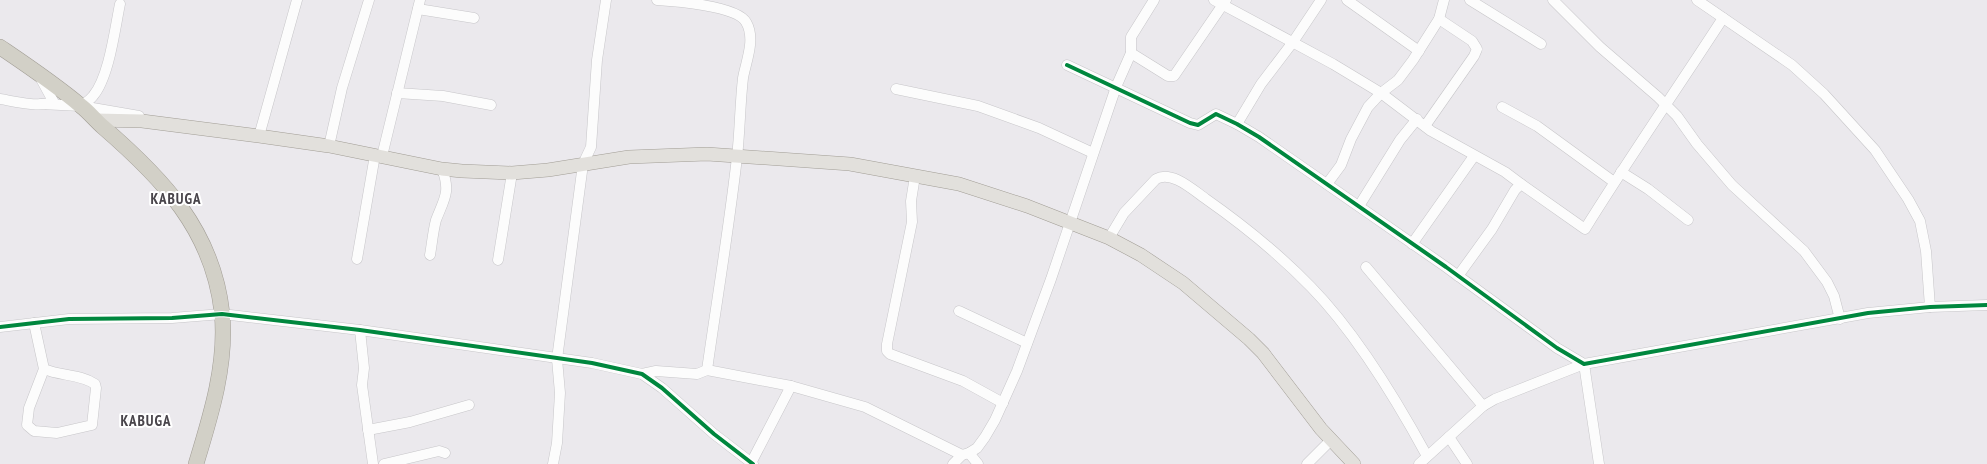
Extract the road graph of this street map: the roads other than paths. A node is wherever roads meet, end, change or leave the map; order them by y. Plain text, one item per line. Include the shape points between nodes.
1 (297, 0) edge
2 (369, 0) edge
3 (606, 0) edge
4 (657, 0) edge
5 (1154, 0) edge
6 (1214, 0) edge
7 (1321, 0) edge
8 (1347, 0) edge
9 (1444, 0) edge
10 (1470, 0) edge
11 (1553, 0) edge
12 (1697, 0) edge
13 (1225, 2) edge
14 (120, 4) dead end
15 (419, 4) edge
16 (474, 18) dead end
17 (1723, 18) junction
18 (1439, 19) junction
19 (1293, 42) junction
20 (1541, 44) dead end
21 (0, 47) edge
22 (1419, 51) junction
23 (1131, 53) junction
24 (1067, 65) dead end
25 (38, 73) junction
26 (1116, 87) junction
27 (896, 89) dead end
28 (397, 93) junction
29 (1381, 93) junction
30 (0, 99) edge
31 (41, 104) junction
32 (492, 105) dead end
33 (82, 106) junction
34 (1667, 106) junction
35 (1502, 107) dead end
36 (95, 120) junction
37 (1421, 122) junction
38 (1237, 124) junction
39 (234, 133) junction
40 (259, 136) junction
41 (329, 146) junction
42 (1093, 153) junction
43 (379, 155) junction
44 (737, 156) junction
45 (1474, 156) junction
46 (583, 164) junction
47 (442, 169) junction
48 (1621, 172) junction
49 (512, 173) junction
50 (915, 176) junction
51 (1614, 182) junction
52 (1327, 184) junction
53 (1521, 184) junction
54 (1359, 206) junction
55 (1688, 220) dead end
56 (1069, 223) junction
57 (1109, 238) junction
58 (1412, 244) junction
59 (430, 255) dead end
60 (357, 259) dead end
61 (498, 260) dead end
62 (1366, 267) dead end
63 (1458, 276) junction
64 (1987, 305) edge
65 (1930, 307) junction
66 (959, 312) dead end
67 (222, 314) junction
68 (1840, 319) junction
69 (34, 323) junction
70 (0, 327) edge
71 (360, 330) junction
72 (1027, 343) junction
73 (557, 359) junction
74 (1584, 364) junction
75 (44, 368) junction
76 (707, 370) junction
77 (642, 374) junction
78 (791, 386) junction
79 (1003, 403) junction
80 (469, 405) dead end
81 (1482, 406) junction
82 (368, 430) junction
83 (1449, 437) junction
84 (1331, 440) junction
85 (445, 452) dead end
86 (966, 454) junction
87 (1427, 456) junction
88 (752, 463) edge
89 (196, 464) edge
90 (373, 464) edge
91 (384, 464) edge
92 (553, 464) edge
93 (953, 464) edge
94 (978, 464) edge
95 (1307, 464) edge
96 (1354, 464) edge
97 (1419, 464) edge
98 (1467, 464) edge
99 (1599, 464) edge

1 - 40 street
2 - 41 street via 342,88
3 - 46 street via 597,60 591,147
4 - 44 street via 690,2 729,12 745,21 750,39 743,78
5 - 23 street via 1131,37
6 - 13 street
7 - 19 street
8 - 22 street
9 - 18 street
10 - 20 street
11 - 34 street via 1600,47
12 - 17 street
13 - 19 street
13 - 23 street via 1174,76 1168,76
14 - 33 street via 101,82 94,96
15 - 16 street
15 - 28 street
17 - 34 street
17 - 65 street via 1792,65 1824,94 1875,150 1920,221 1925,245
18 - 22 street
18 - 37 street via 1472,41 1477,49
19 - 29 street
19 - 38 street via 1261,84
21 - 25 highway
22 - 29 street via 1398,80
23 - 26 street
24 - 26 street
25 - 31 street via 53,101
25 - 33 highway
26 - 38 street via 1190,123 1198,125 1216,114
26 - 42 street
27 - 42 street via 978,106 1039,128
28 - 32 street via 443,96
28 - 43 street
29 - 37 street
29 - 52 street via 1368,108 1341,165
30 - 31 street
31 - 33 street
33 - 36 highway
33 - 39 street
34 - 48 street
34 - 68 street via 1732,186 1790,237 1813,262 1834,296
35 - 51 street via 1537,126
36 - 39 main road via 142,121
36 - 67 highway via 133,152 176,198 188,216 208,256 218,288
37 - 45 street
37 - 54 street via 1400,140
38 - 52 street
39 - 40 main road
40 - 41 main road
41 - 43 main road
42 - 56 street
43 - 47 main road
43 - 60 street
44 - 46 main road via 682,153 629,156
44 - 50 main road via 850,164
44 - 76 street
45 - 53 street
45 - 58 street
46 - 49 main road
46 - 73 street
47 - 49 main road
47 - 59 street via 447,195 436,222
48 - 51 street
48 - 55 street
49 - 61 street
50 - 56 main road via 973,188
50 - 79 street via 911,200 912,222 886,344 887,352 963,381
51 - 53 street via 1586,229
52 - 54 street
53 - 63 street
54 - 58 street
56 - 57 main road
56 - 72 street
57 - 84 main road via 1141,255 1183,283 1233,324 1263,353
57 - 87 street via 1124,213 1156,179 1162,176 1171,177 1188,187 1256,236 1311,286 1384,385
58 - 63 street
62 - 81 street
63 - 74 street via 1557,348
64 - 65 street
65 - 68 street via 1868,313
66 - 72 street
67 - 69 street via 172,318 69,319
67 - 71 street
67 - 89 highway via 220,373
68 - 74 street
69 - 70 street
69 - 75 street
71 - 73 street
71 - 82 street via 364,368 362,385
72 - 79 street
73 - 77 street
73 - 92 street via 560,393 557,444
74 - 81 street
74 - 99 street
75 - 75 street via 53,373 95,384 92,425 57,434 34,432 27,425 29,408
76 - 77 street via 697,374 656,371
76 - 78 street
77 - 88 street
78 - 86 street via 865,407
78 - 88 street
79 - 86 street via 985,437 977,448
80 - 82 street via 410,422
81 - 83 street
82 - 90 street
83 - 87 street
83 - 98 street
84 - 95 street
84 - 96 main road
85 - 91 street
86 - 93 street
86 - 94 street
87 - 97 street

